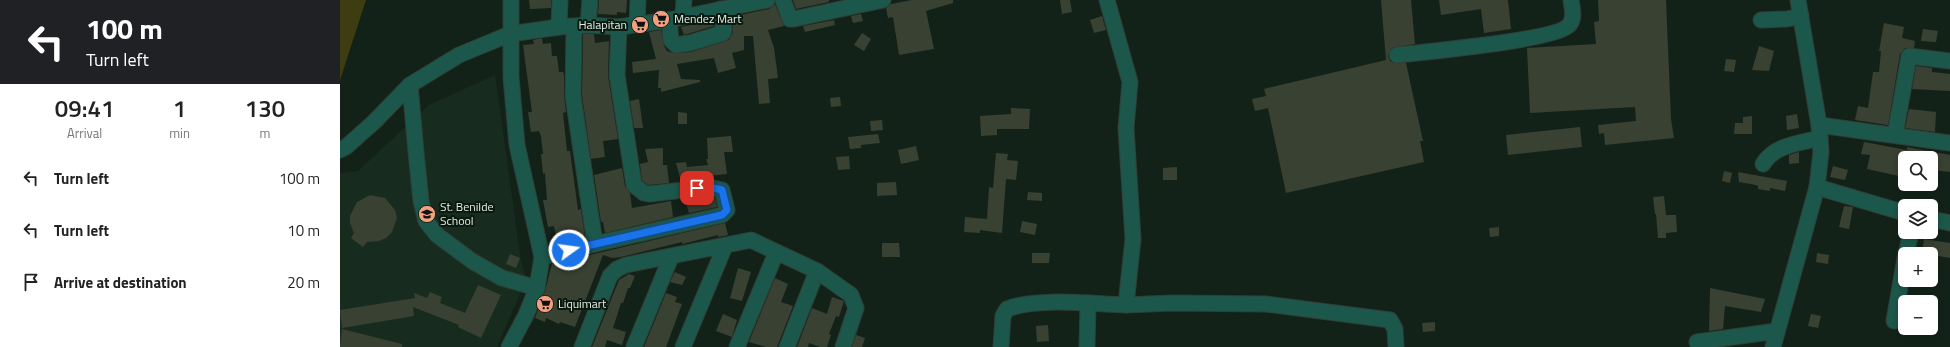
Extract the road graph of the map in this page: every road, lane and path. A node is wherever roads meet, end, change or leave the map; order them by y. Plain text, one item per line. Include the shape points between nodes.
1 (511, 0) edge
2 (560, 0) edge
3 (590, 0) edge
4 (638, 0) edge
5 (684, 0) edge
6 (767, 0) edge
7 (783, 0) edge
8 (883, 0) edge
9 (1107, 0) edge
10 (1571, 0) edge
11 (1798, 0) edge
12 (726, 6) edge
13 (683, 16) junction
14 (1801, 16) junction
15 (669, 20) junction
16 (1761, 20) dead end
17 (637, 24) junction
18 (581, 26) junction
19 (559, 27) junction
20 (620, 27) junction
21 (510, 34) junction
22 (1397, 55) dead end
23 (1950, 61) edge
24 (410, 85) junction
25 (1820, 131) junction
26 (1894, 134) junction
27 (1950, 143) edge
28 (340, 150) edge
29 (1764, 164) dead end
30 (1817, 187) junction
31 (1898, 211) edge
32 (1938, 220) edge
33 (1950, 223) edge
34 (595, 244) junction
35 (725, 246) junction
36 (776, 253) junction
37 (542, 257) junction
38 (671, 257) junction
39 (817, 271) junction
40 (1900, 287) edge
41 (538, 288) junction
42 (1088, 304) junction
43 (1126, 305) junction
44 (1894, 321) dead end
45 (1777, 331) junction
46 (1697, 342) dead end
47 (510, 347) edge
48 (582, 347) edge
49 (634, 347) edge
50 (683, 347) edge
51 (737, 347) edge
52 (787, 347) edge
53 (843, 347) edge
54 (1001, 347) edge
55 (1087, 347) edge
56 (1396, 347) edge
57 (1773, 347) edge

1 - 21 street
2 - 19 street
3 - 18 street
4 - 17 street
5 - 13 street
6 - 12 street
7 - 8 street via 790,19
9 - 43 street via 1130,82 1126,128 1134,239
10 - 22 street via 1573,15 1570,24 1563,30 1516,41
11 - 14 street
12 - 13 street
12 - 15 street via 723,33 690,43 676,45 671,40
13 - 15 street
14 - 16 street
14 - 25 street
15 - 17 street
17 - 20 street
18 - 19 street
18 - 20 street
18 - 34 street via 573,96
19 - 21 street
20 - 34 street via 617,75 634,185 649,194 709,187 722,190 727,210 722,215
21 - 24 street via 459,55
21 - 37 street via 517,145
23 - 26 street via 1909,56
24 - 28 street via 374,122
24 - 41 street via 421,201 426,221 437,235 472,261 502,278
25 - 26 street
25 - 29 street via 1778,149
25 - 30 street via 1821,152
26 - 27 street
30 - 31 street
30 - 45 street
32 - 33 street
34 - 37 street
35 - 36 street via 750,240
35 - 38 street
35 - 50 street
36 - 39 street
36 - 51 street
37 - 41 street
38 - 48 street via 626,265 610,276
38 - 49 street
39 - 52 street
39 - 53 street via 854,301 856,308
40 - 44 street
41 - 47 street
42 - 43 street
42 - 54 street via 1018,304 1007,308 1003,316
42 - 55 street
43 - 56 street via 1266,304 1390,320 1395,329
45 - 46 street
45 - 57 street

